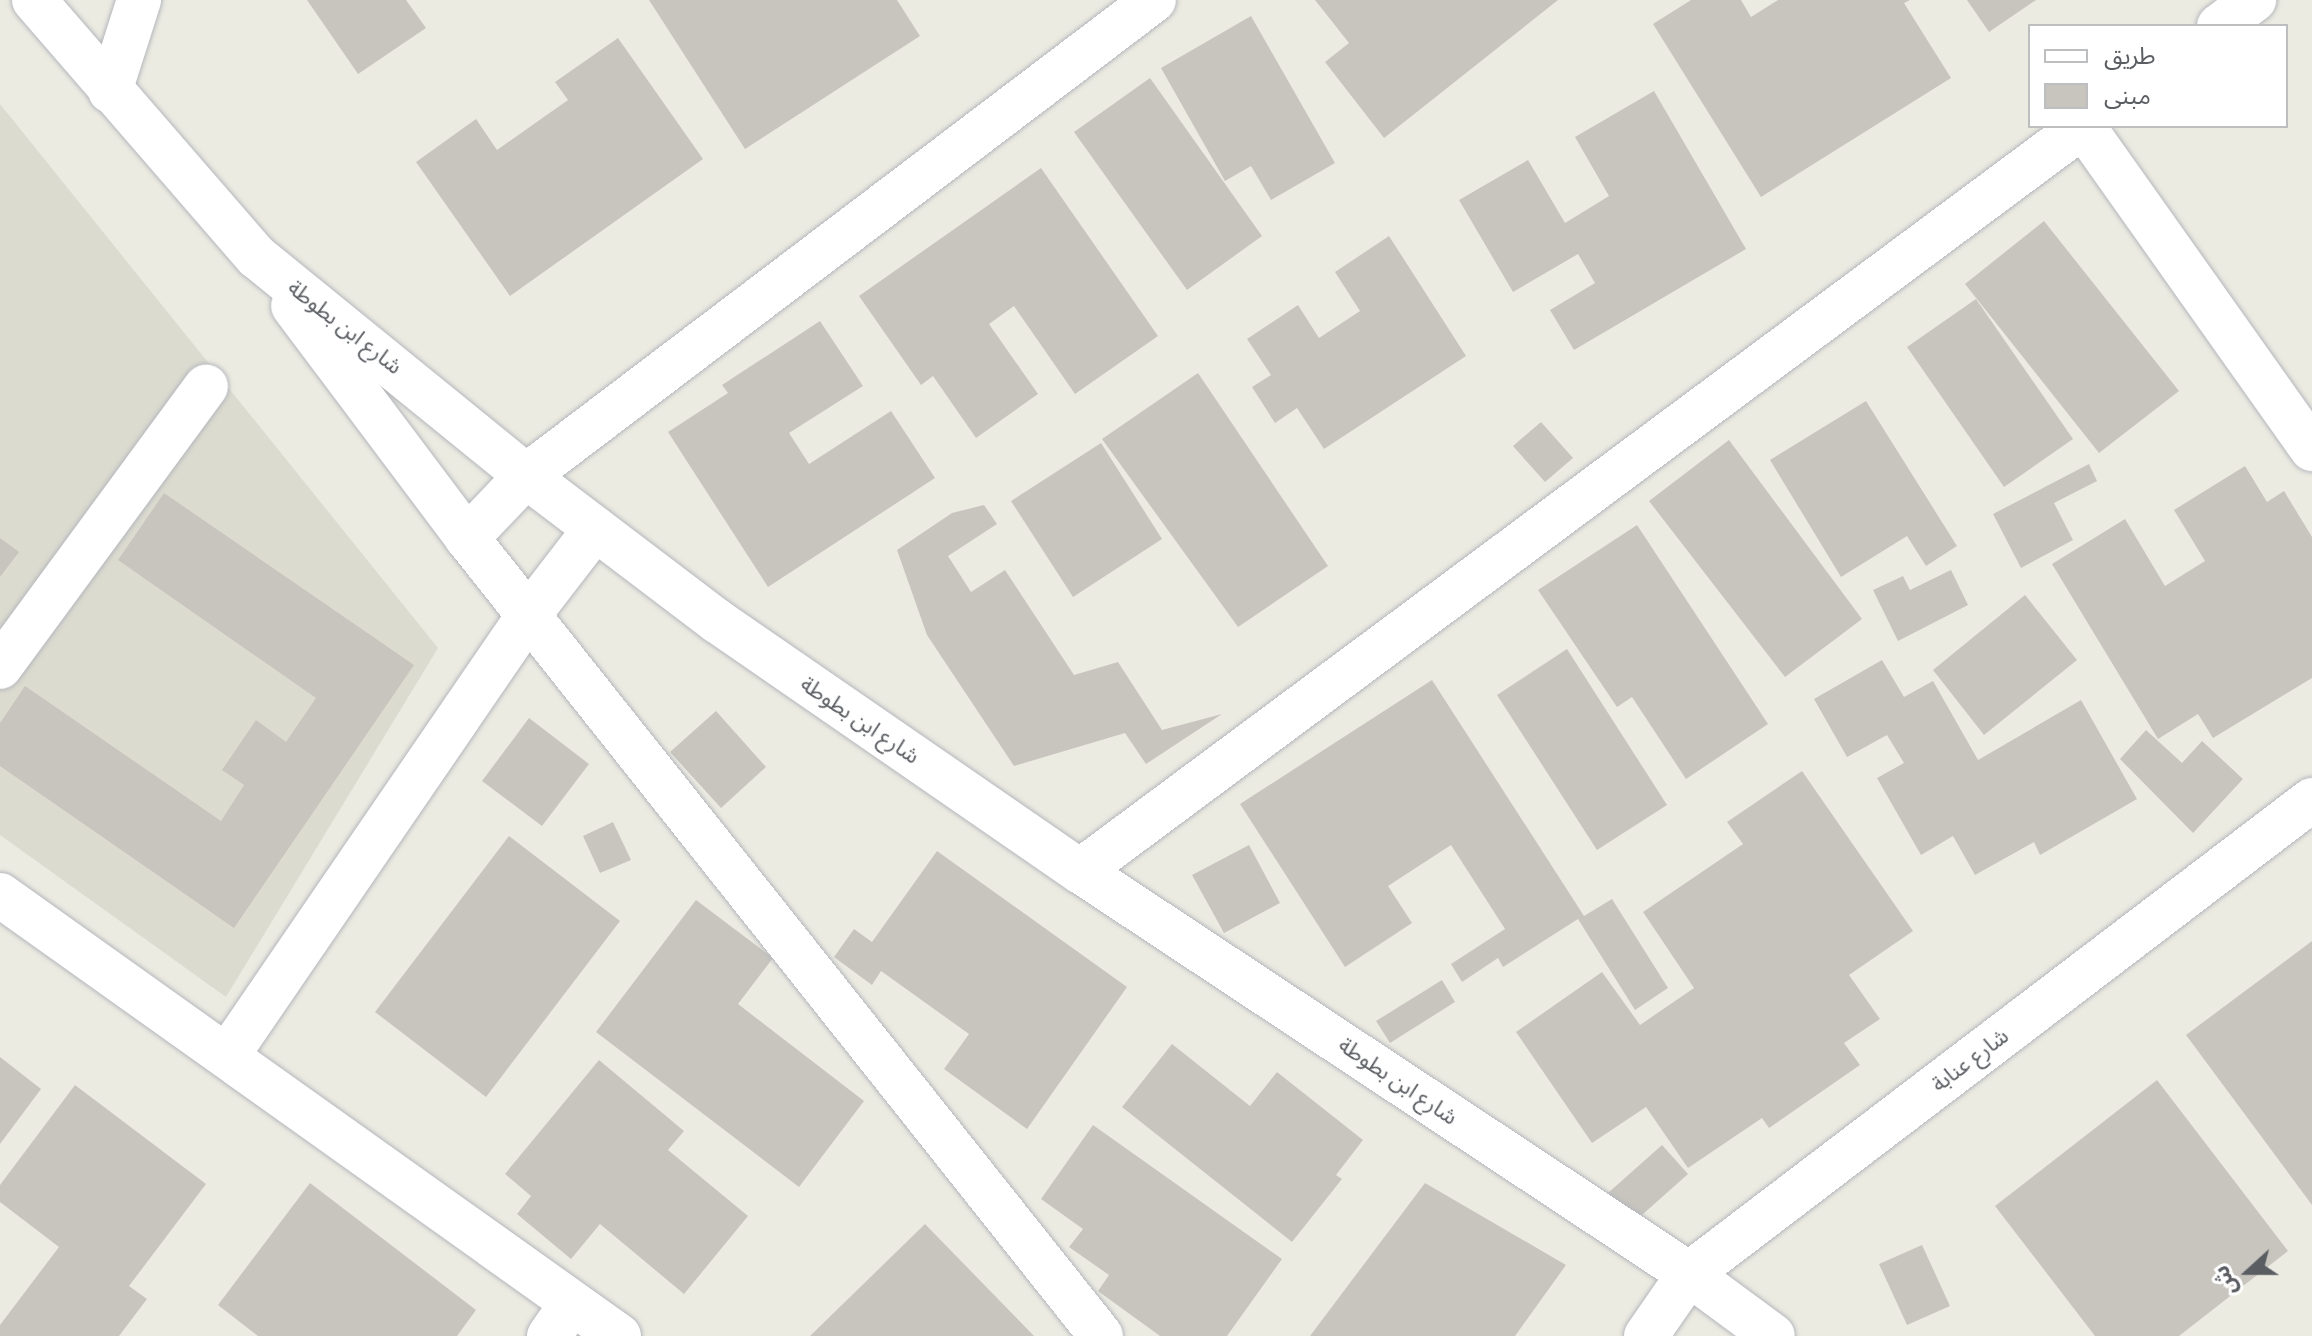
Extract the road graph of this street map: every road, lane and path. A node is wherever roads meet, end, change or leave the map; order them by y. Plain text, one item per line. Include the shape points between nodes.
1 (139, 0) edge
2 (1154, 0) edge
3 (2254, 0) edge
4 (43, 3) edge
5 (2222, 24) edge
6 (110, 91) junction
7 (2080, 128) edge
8 (2084, 128) edge
9 (257, 257) junction
10 (206, 387) dead end
11 (2312, 449) edge
12 (526, 476) junction
13 (595, 529) junction
14 (467, 538) junction
15 (528, 616) junction
16 (0, 667) edge
17 (2312, 800) edge
18 (1080, 871) junction
19 (0, 895) edge
20 (227, 1056) junction
21 (1689, 1274) junction
22 (561, 1319) edge
23 (619, 1336) edge
24 (1101, 1336) edge
25 (1646, 1336) edge
26 (1773, 1336) edge

1 - 6 street
2 - 12 street
3 - 5 street
4 - 6 street, شارع ابن بطوطة
6 - 9 street, شارع ابن بطوطة
7 - 18 street
8 - 11 street
9 - 12 street, شارع ابن بطوطة
9 - 14 street
10 - 16 street
12 - 13 street, شارع ابن بطوطة
12 - 14 street
13 - 15 street
13 - 18 street, شارع ابن بطوطة via 717,621
14 - 15 street
15 - 20 street
15 - 24 street
17 - 21 street, شارع عنابة
18 - 21 street, شارع ابن بطوطة
19 - 20 street
20 - 22 street
21 - 25 street, شارع عنابة
21 - 26 street, شارع ابن بطوطة
22 - 23 street

